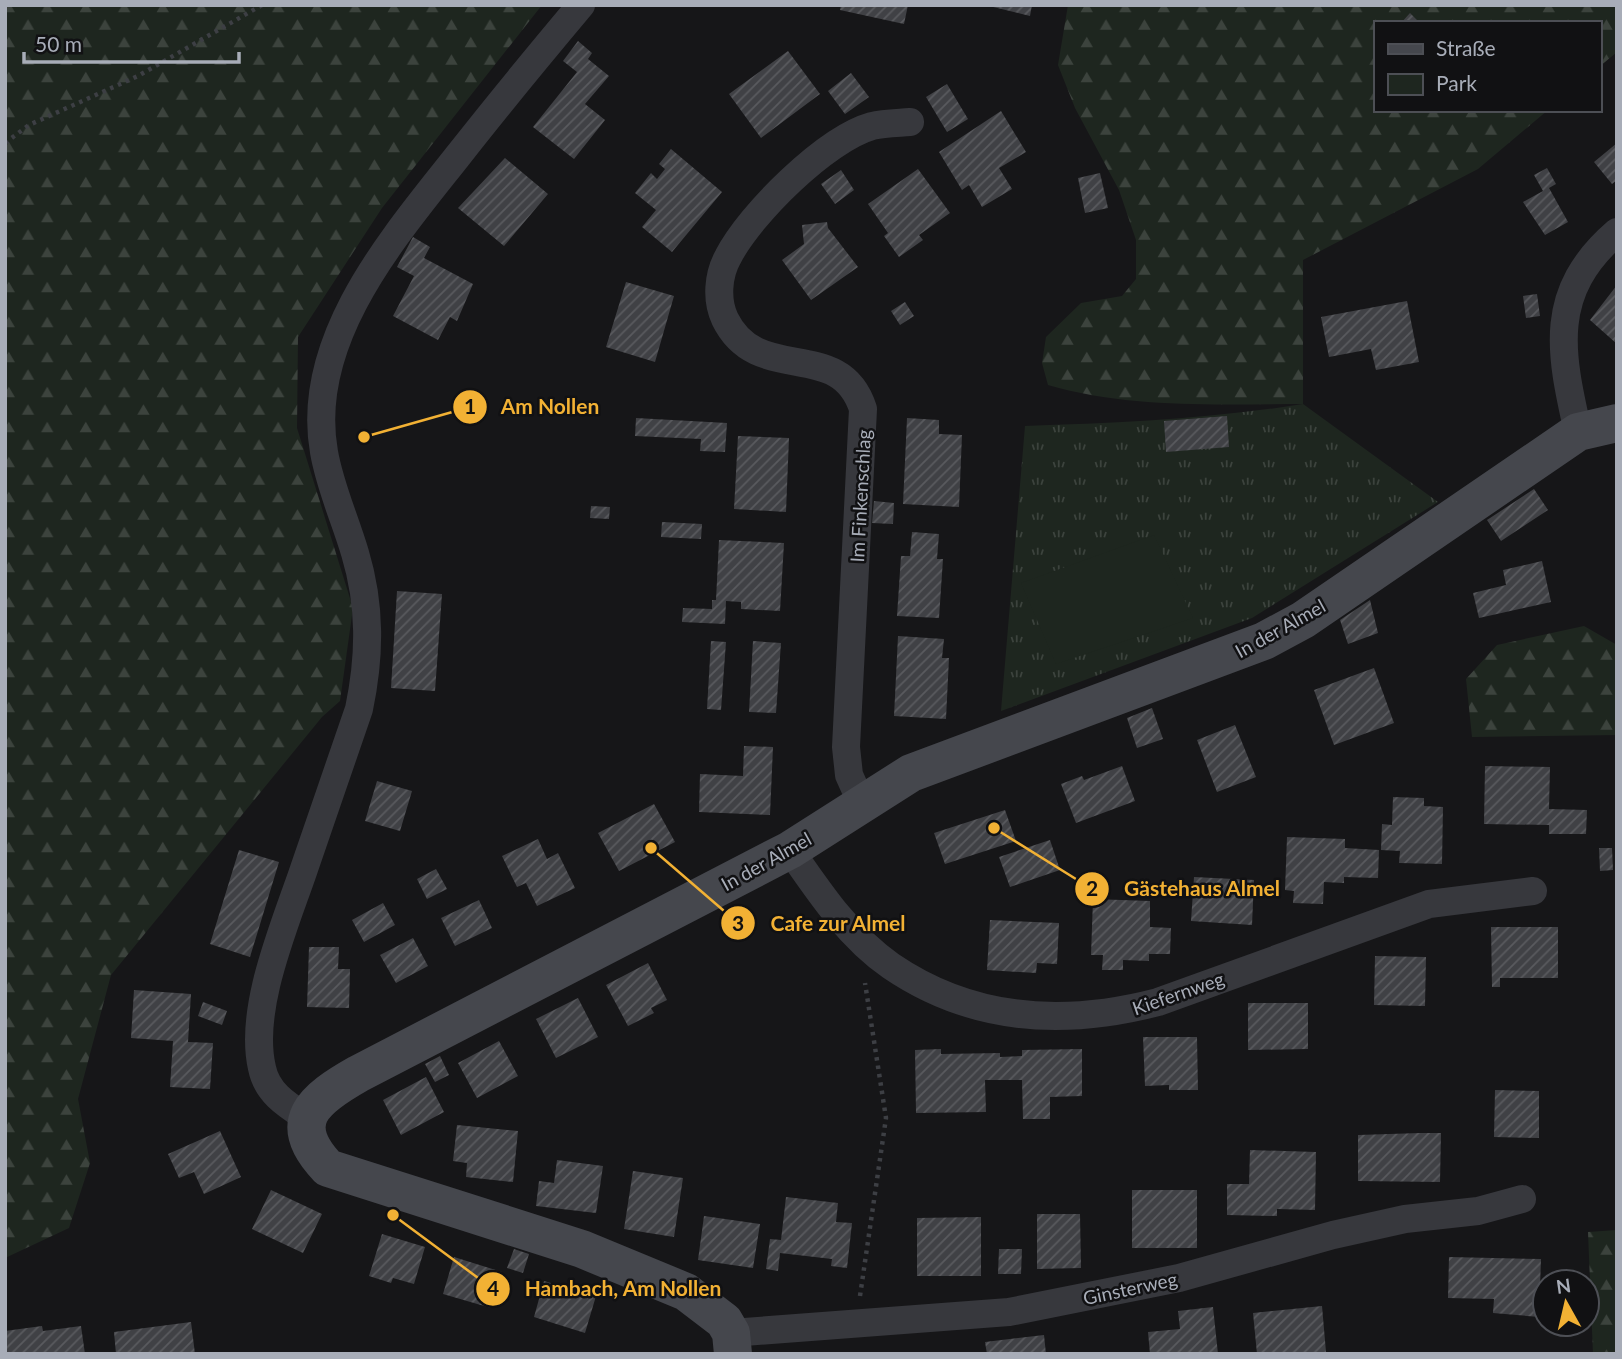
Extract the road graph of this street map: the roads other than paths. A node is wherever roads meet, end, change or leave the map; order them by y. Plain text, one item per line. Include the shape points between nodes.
1 (581, 5) edge
2 (910, 122) dead end
3 (1617, 232) edge
4 (1617, 423) edge
5 (1578, 432) junction
6 (862, 804) junction
7 (790, 850) junction
8 (1533, 891) dead end
9 (307, 1118) junction
10 (1522, 1199) dead end
11 (732, 1344) edge

1 - 9 street via 392,239 345,319 326,377 321,411 323,450 365,592 367,672 359,709 275,954 259,1043 269,1086
2 - 6 street, Im Finkenschlag via 872,126 816,159 755,219 728,256 720,278 724,318 738,339 772,359 831,369 850,383 863,409 846,747 849,775
3 - 5 street via 1586,265 1566,307 1561,332
4 - 5 street
5 - 6 street, In der Almel via 1303,620 1264,641 964,751 911,773
6 - 7 street, In der Almel
7 - 8 street, Kiefernweg via 829,905 891,966 975,1005 1026,1016 1072,1018 1116,1013 1429,904
7 - 9 street, In der Almel via 358,1074 315,1103
9 - 11 street via 306,1139 328,1168 637,1270 707,1305 724,1321
10 - 11 street, Ginsterweg via 1478,1211 1405,1219 1179,1278 1009,1312 855,1326

